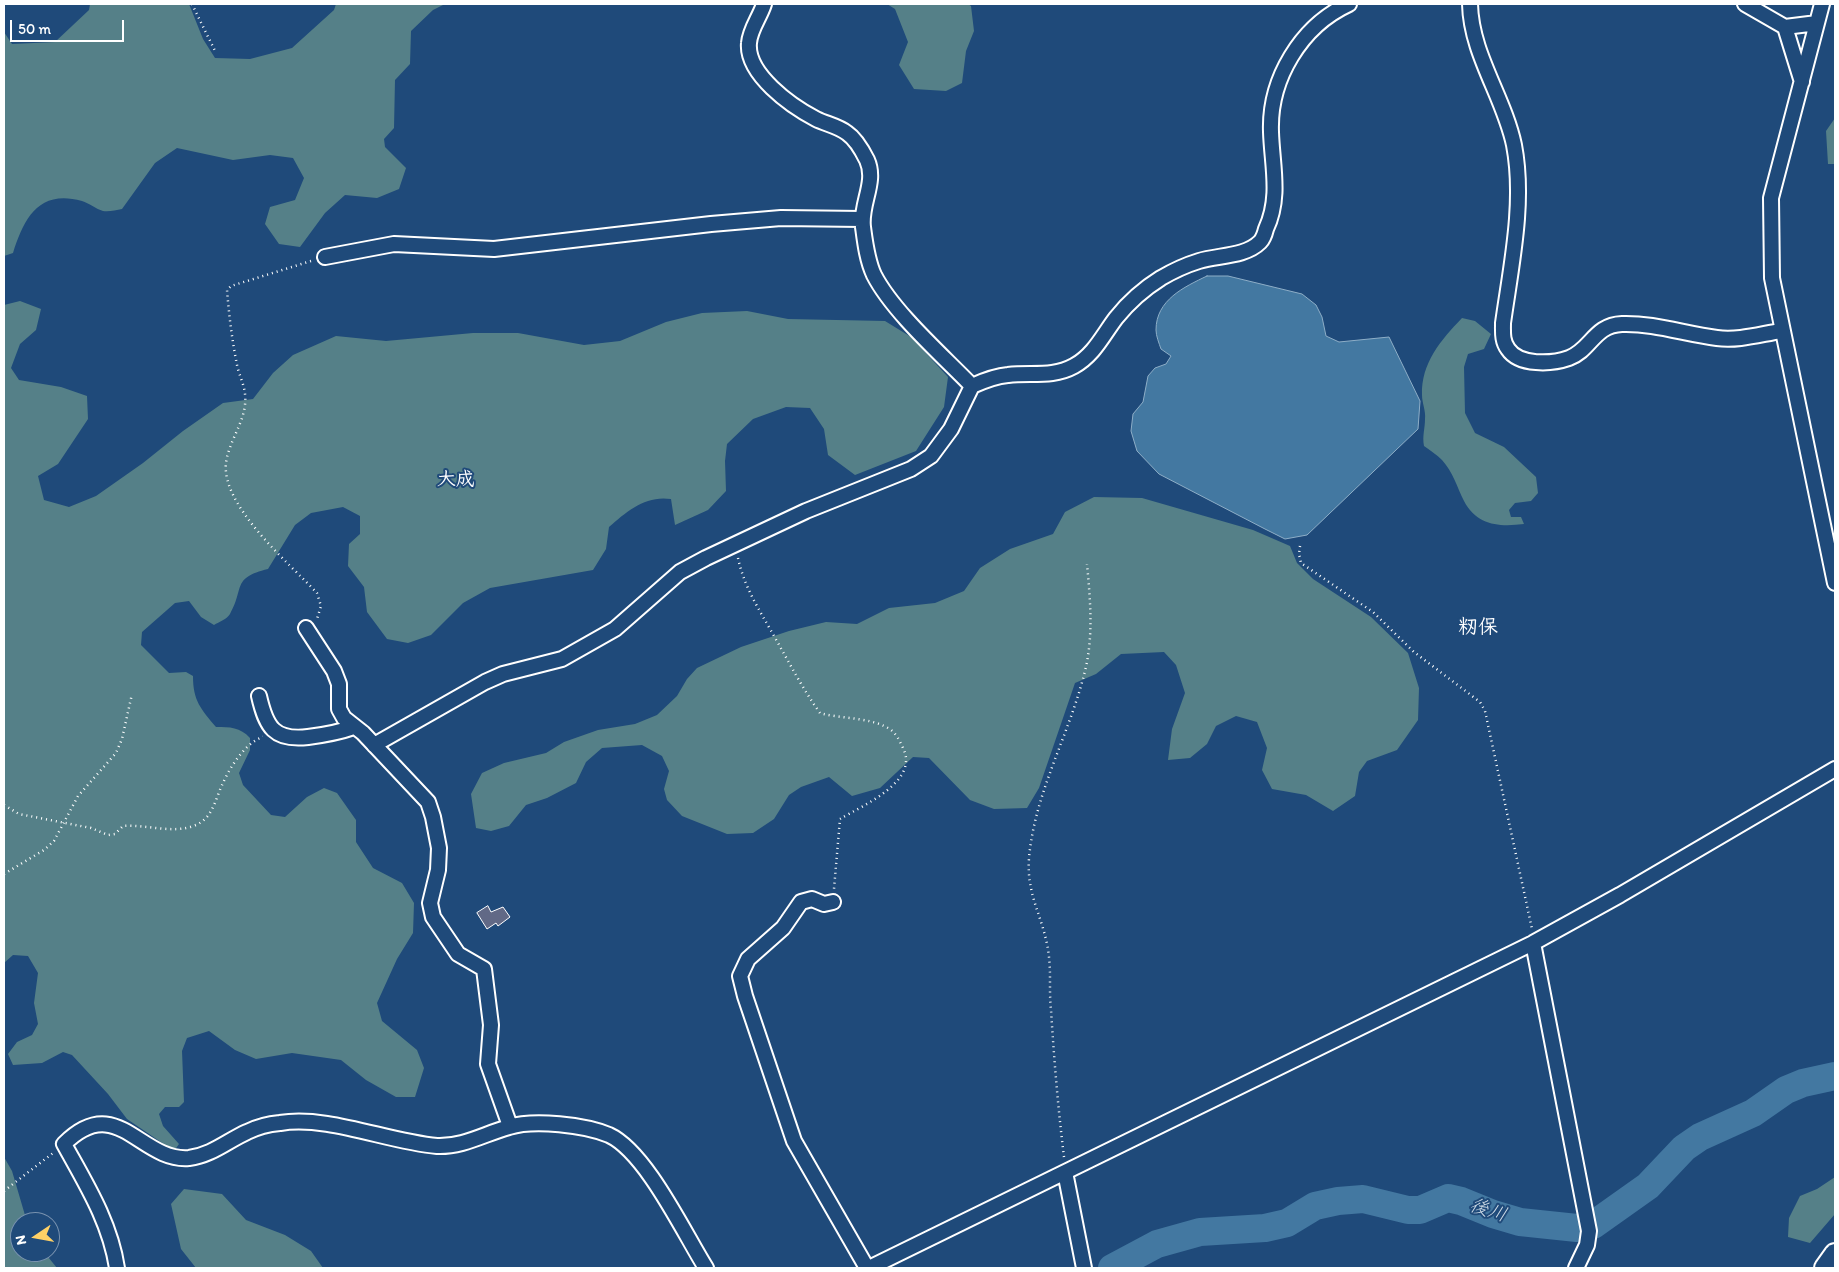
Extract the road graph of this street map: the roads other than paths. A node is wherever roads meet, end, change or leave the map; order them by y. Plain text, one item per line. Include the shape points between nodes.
1 (764, 4) edge
2 (1350, 4) edge
3 (1470, 4) edge
4 (1745, 4) edge
5 (1822, 4) edge
6 (1817, 23) junction
7 (1785, 27) junction
8 (1802, 82) junction
9 (862, 219) junction
10 (325, 258) road end
11 (1781, 331) junction
12 (972, 386) junction
13 (1835, 584) edge
14 (306, 628) road end
15 (259, 696) dead end
16 (354, 727) junction
17 (374, 744) junction
18 (1835, 769) edge
19 (833, 902) road end
20 (1533, 943) junction
21 (510, 1126) junction
22 (1065, 1172) junction
23 (1835, 1254) edge
24 (117, 1268) edge
25 (706, 1268) edge
26 (868, 1268) edge
27 (1084, 1268) edge
28 (1576, 1268) edge
29 (1825, 1268) edge

1 - 9 street via 749,40 752,60 764,79 784,99 817,120 842,129 857,143 868,162 870,174
2 - 12 street via 1334,12 1301,41 1286,65 1272,116 1276,180 1274,203 1260,242 1248,250 1200,261 1161,278 1138,295 1089,355 1073,366 1036,376 1007,375
3 - 11 street via 1479,51 1505,114 1518,169 1503,323 1503,339 1508,350 1534,361 1570,358 1605,328 1619,324 1637,324 1718,339
4 - 7 street
5 - 6 street
6 - 7 street
6 - 8 street
7 - 8 street
8 - 11 street via 1771,198 1772,278
9 - 10 street via 781,218 494,249 394,244
9 - 12 street via 868,254 880,285
11 - 13 street
12 - 17 street via 951,429 931,456 911,470 806,511 706,558 680,572 615,628 582,649 562,659 503,674 485,682
14 - 16 street via 334,671 339,684 339,709
15 - 16 street via 262,712 276,732 285,738 319,736
16 - 17 street
17 - 21 street via 386,760 418,789 434,817 440,848 430,903 433,917 458,954 484,969 491,1025 488,1064
18 - 20 street
19 - 26 street via 824,904 812,899 801,902 783,928 748,959 740,976 794,1142
20 - 22 street
20 - 28 street via 1588,1226 1587,1245
21 - 24 street via 462,1144 436,1146 315,1123 281,1123 247,1131 212,1152 176,1158 129,1132 100,1124 85,1128 64,1144 94,1197 109,1235
21 - 25 street via 547,1122 608,1135 624,1144 642,1163
22 - 26 street
22 - 27 street
23 - 29 street

